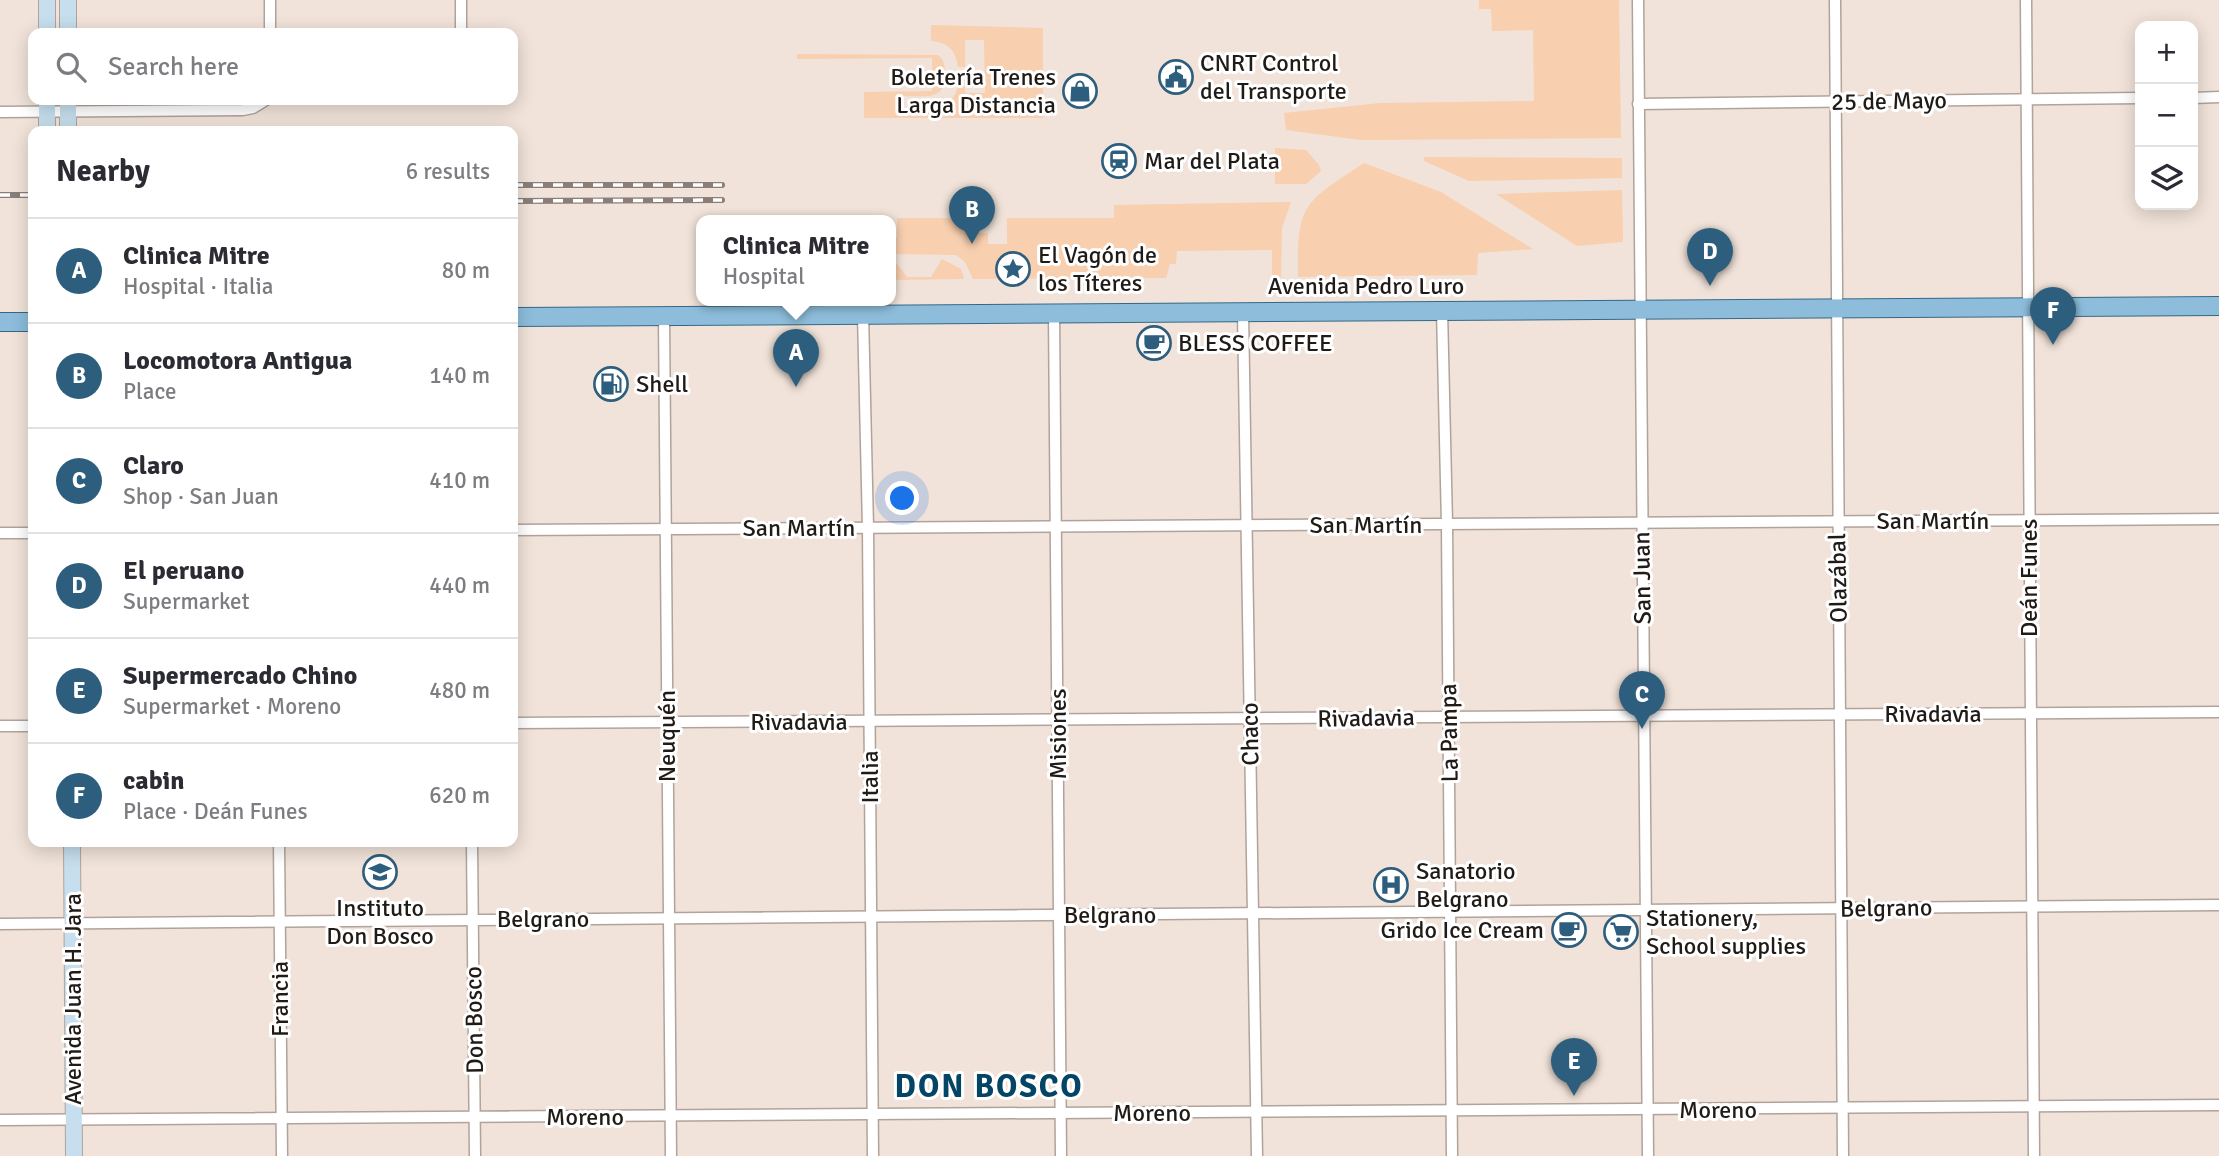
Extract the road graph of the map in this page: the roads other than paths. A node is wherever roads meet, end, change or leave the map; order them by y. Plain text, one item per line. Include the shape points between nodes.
1 (47, 0) edge
2 (68, 0) edge
3 (270, 0) edge
4 (461, 0) edge
5 (1638, 0) edge
6 (1835, 0) edge
7 (2026, 0) edge
8 (47, 28) edge
9 (68, 28) edge
10 (270, 28) edge
11 (461, 28) edge
12 (2219, 97) edge
13 (2135, 98) edge
14 (2198, 98) edge
15 (2027, 100) junction
16 (1836, 102) junction
17 (1638, 104) junction
18 (47, 105) edge
19 (256, 105) edge
20 (68, 106) edge
21 (0, 112) edge
22 (47, 126) edge
23 (68, 126) edge
24 (2219, 306) edge
25 (2028, 307) junction
26 (1835, 308) junction
27 (1639, 309) junction
28 (1442, 310) junction
29 (1243, 312) junction
30 (1054, 313) junction
31 (863, 314) junction
32 (664, 316) junction
33 (518, 317) edge
34 (0, 322) edge
35 (28, 322) edge
36 (2219, 520) edge
37 (2029, 521) junction
38 (1838, 522) junction
39 (1447, 524) junction
40 (1641, 524) junction
41 (1247, 525) junction
42 (1056, 527) junction
43 (869, 528) junction
44 (666, 529) junction
45 (518, 530) edge
46 (0, 533) edge
47 (28, 533) edge
48 (2219, 712) edge
49 (2031, 713) junction
50 (1840, 715) junction
51 (1643, 716) junction
52 (1448, 717) junction
53 (1250, 719) junction
54 (1058, 720) junction
55 (870, 721) junction
56 (518, 723) edge
57 (667, 723) junction
58 (0, 726) edge
59 (28, 726) edge
60 (72, 847) edge
61 (279, 847) edge
62 (472, 847) edge
63 (2219, 905) edge
64 (2032, 907) junction
65 (1842, 909) junction
66 (1645, 910) junction
67 (1451, 912) junction
68 (1253, 914) junction
69 (1059, 915) junction
70 (871, 917) junction
71 (669, 918) junction
72 (473, 920) junction
73 (280, 922) junction
74 (73, 923) junction
75 (0, 924) edge
76 (2219, 1105) edge
77 (2034, 1108) junction
78 (1843, 1109) junction
79 (1451, 1111) junction
80 (1647, 1111) junction
81 (1257, 1113) junction
82 (1060, 1114) junction
83 (872, 1115) junction
84 (670, 1116) junction
85 (475, 1117) junction
86 (281, 1119) junction
87 (0, 1120) edge
88 (74, 1120) junction
89 (74, 1156) edge
90 (282, 1156) edge
91 (475, 1156) edge
92 (671, 1156) edge
93 (873, 1156) edge
94 (1060, 1156) edge
95 (1257, 1156) edge
96 (1452, 1156) edge
97 (1648, 1156) edge
98 (1843, 1156) edge
99 (2034, 1156) edge

1 - 8 main road
2 - 9 main road
3 - 10 street
4 - 11 street
5 - 17 street, San Juan
6 - 16 street, Olazábal
7 - 15 street, Deán Funes
12 - 14 street
13 - 15 street, 25 de Mayo
15 - 16 street, 25 de Mayo
15 - 25 street, Deán Funes
16 - 17 street, 25 de Mayo
16 - 26 street, Olazábal
17 - 27 street, San Juan
18 - 20 street
18 - 21 street
18 - 22 main road
19 - 20 street via 243,110
20 - 23 main road
24 - 25 main road, Avenida Pedro Luro
25 - 26 main road, Avenida Pedro Luro
25 - 37 street, Deán Funes
26 - 27 main road, Avenida Pedro Luro
26 - 38 street, Olazábal
27 - 28 main road, Avenida Pedro Luro
27 - 40 street, San Juan
28 - 29 main road, Avenida Pedro Luro
28 - 39 street, La Pampa
29 - 30 main road, Avenida Pedro Luro
29 - 41 street, Chaco
30 - 31 main road, Avenida Pedro Luro
30 - 42 street, Misiones
31 - 32 main road, Avenida Pedro Luro
31 - 43 street, Italia
32 - 33 main road, Avenida Pedro Luro
32 - 44 street, Neuquén
34 - 35 main road
36 - 37 street, San Martín
37 - 38 street, San Martín
37 - 49 street, Deán Funes
38 - 40 street, San Martín
38 - 50 street, Olazábal
39 - 40 street, San Martín
39 - 41 street, San Martín
39 - 52 street, La Pampa
40 - 51 street, San Juan
41 - 42 street, San Martín
41 - 53 street, Chaco
42 - 43 street, San Martín
42 - 54 street, Misiones
43 - 44 street, San Martín
43 - 55 street, Italia
44 - 45 street, San Martín
44 - 57 street, Neuquén
46 - 47 street
48 - 49 street, Rivadavia
49 - 50 street, Rivadavia
49 - 64 street, Deán Funes
50 - 51 street, Rivadavia
50 - 65 street, Olazábal
51 - 52 street, Rivadavia
51 - 66 street, San Juan
52 - 53 street, Rivadavia
52 - 67 street, La Pampa
53 - 54 street, Rivadavia
53 - 68 street, Chaco
54 - 55 street, Rivadavia
54 - 69 street, Misiones
55 - 57 street, Rivadavia
55 - 70 street, Italia
56 - 57 street, Rivadavia
57 - 71 street, Neuquén
58 - 59 street
60 - 74 main road, Avenida Juan H. Jara
61 - 73 street, Francia
62 - 72 street, Don Bosco
63 - 64 street, Belgrano
64 - 65 street, Belgrano
64 - 77 street, Deán Funes
65 - 66 street, Belgrano
65 - 78 street, Olazábal
66 - 67 street, Belgrano
66 - 80 street, San Juan
67 - 68 street, Belgrano
67 - 79 street, La Pampa
68 - 69 street, Belgrano
68 - 81 street, Chaco
69 - 70 street, Belgrano
69 - 82 street, Misiones
70 - 71 street, Belgrano
70 - 83 street, Italia
71 - 72 street, Belgrano
71 - 84 street, Neuquén
72 - 73 street, Belgrano
72 - 85 street, Don Bosco
73 - 74 street, Belgrano
73 - 86 street, Francia
74 - 75 street, Belgrano
74 - 88 main road, Avenida Juan H. Jara
76 - 77 street, Moreno
77 - 78 street, Moreno
77 - 99 street, Deán Funes
78 - 80 street, Moreno
78 - 98 street, Olazábal
79 - 80 street, Moreno
79 - 81 street, Moreno
79 - 96 street, La Pampa
80 - 97 street, San Juan
81 - 82 street, Moreno
81 - 95 street, Chaco
82 - 83 street, Moreno
82 - 94 street, Misiones
83 - 84 street, Moreno
83 - 93 street, Italia
84 - 85 street, Moreno
84 - 92 street, Neuquén
85 - 86 street, Moreno
85 - 91 street, Don Bosco
86 - 88 street, Moreno
86 - 90 street, Francia
87 - 88 street, Moreno
88 - 89 main road, Avenida Juan H. Jara

